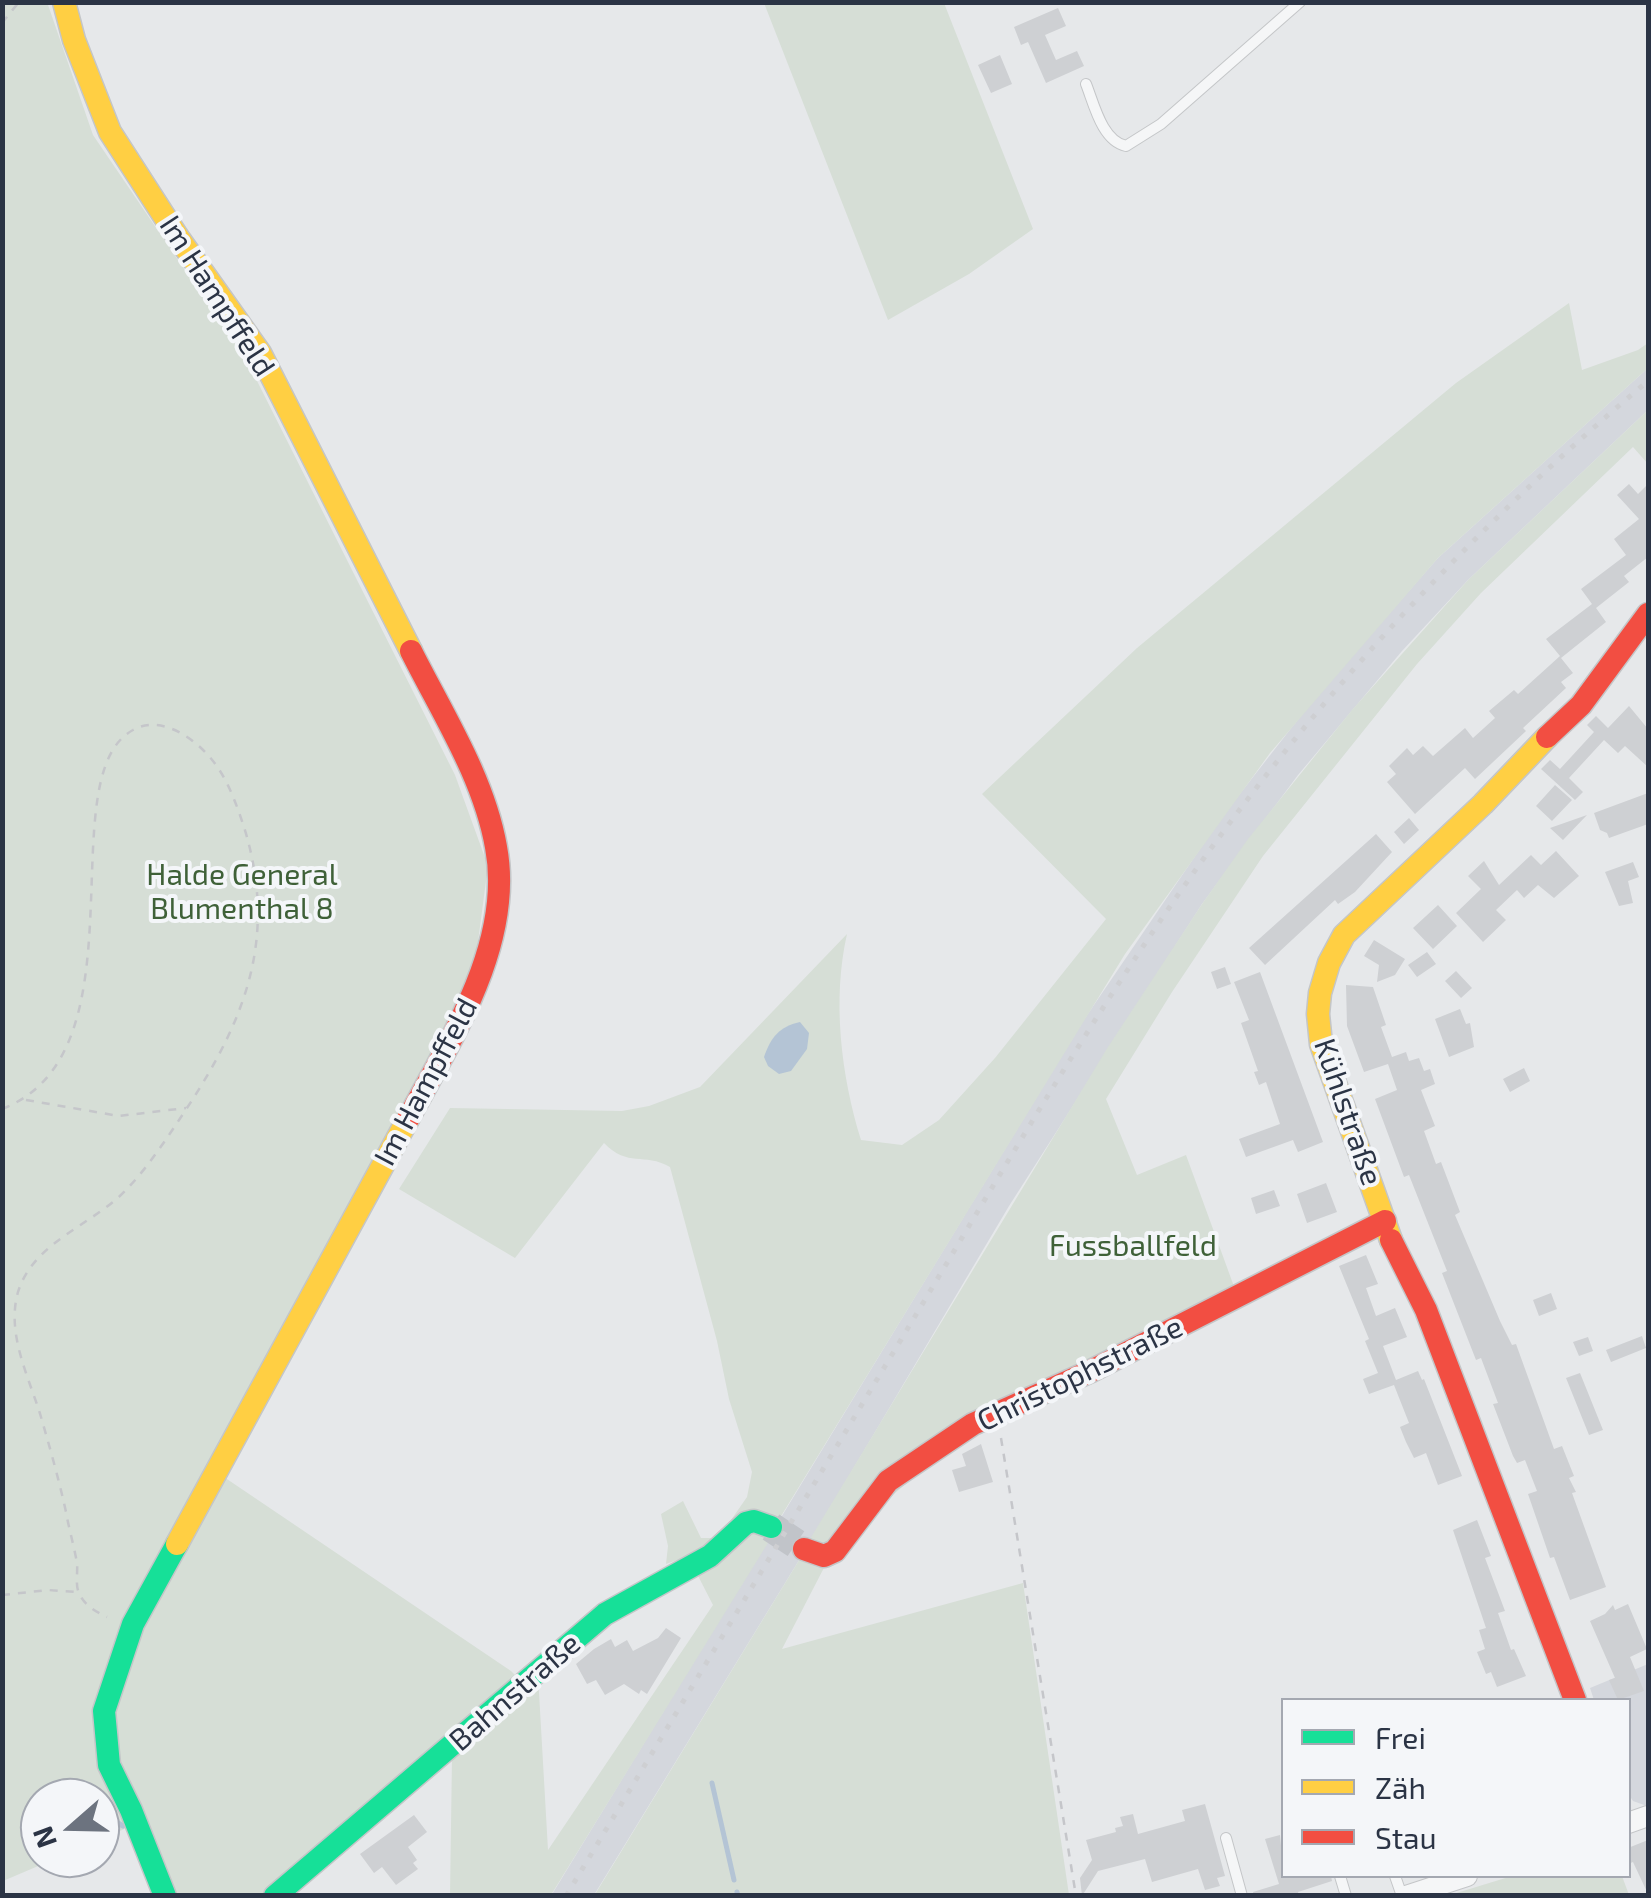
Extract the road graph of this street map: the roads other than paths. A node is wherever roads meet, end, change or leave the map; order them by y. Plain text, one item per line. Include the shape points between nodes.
1 (64, 2) edge
2 (1300, 2) edge
3 (1086, 84) dead end
4 (1648, 614) edge
5 (1386, 1221) junction
6 (771, 1527) dead end
7 (804, 1549) dead end
8 (1573, 1698) edge
9 (1226, 1838) dead end
10 (1461, 1878) edge
11 (165, 1896) edge
12 (274, 1896) edge
13 (1242, 1896) edge
14 (1404, 1896) edge

1 - 11 street, Im Hampffeld via 110,132 260,353 459,747 494,835 499,883 470,1005 133,1624 104,1710 108,1765
2 - 3 lane via 1161,124 1126,146 1108,135
4 - 5 street, Kühlstraße via 1581,705 1332,954 1321,984 1322,1050
5 - 7 street, Christophstraße via 973,1424 888,1481 835,1551 824,1556
5 - 8 street, Kühlstraße
6 - 12 street, Bahnstraße via 746,1523 710,1556 605,1614
9 - 13 lane
10 - 14 street

